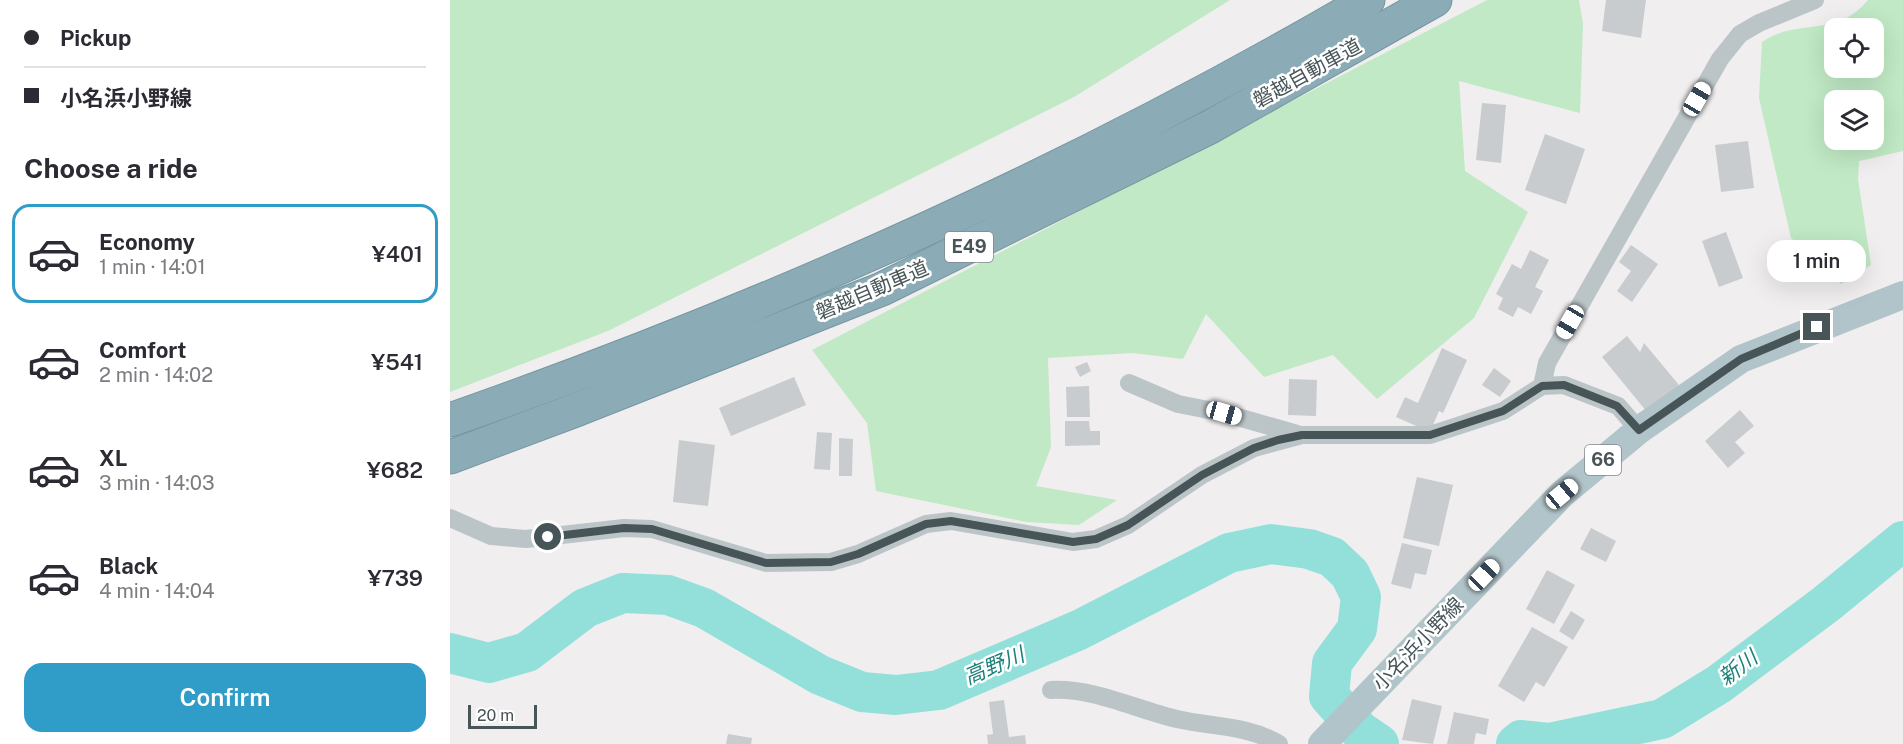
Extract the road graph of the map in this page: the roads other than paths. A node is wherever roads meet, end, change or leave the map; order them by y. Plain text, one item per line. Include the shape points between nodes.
1 (1368, 0) edge
2 (1435, 0) edge
3 (1815, 0) edge
4 (1903, 295) edge
5 (1129, 383) dead end
6 (1542, 386) junction
7 (450, 420) edge
8 (1639, 430) junction
9 (1302, 435) junction
10 (450, 457) edge
11 (450, 518) edge
12 (1051, 690) dead end
13 (1328, 737) edge
14 (1279, 744) edge

1 - 7 highway, 磐越自動車道 / E49 via 1192,98 1014,188 869,255 564,380
2 - 10 highway, 磐越自動車道 / E49 via 1210,127 882,289
3 - 6 street via 1740,34 1720,59 1547,363
4 - 8 main road, 小名浜小野線 / 66 via 1741,359
5 - 9 street via 1178,404
6 - 8 street via 1564,385 1617,406
6 - 9 street via 1503,411 1430,435
8 - 13 main road, 小名浜小野線 / 66 via 1562,494
9 - 11 street via 1254,448 1202,475 1128,525 1096,539 1073,542 951,521 926,524 831,562 766,563 652,529 624,528 526,540 491,536
12 - 14 street via 1094,693 1177,719 1262,733

